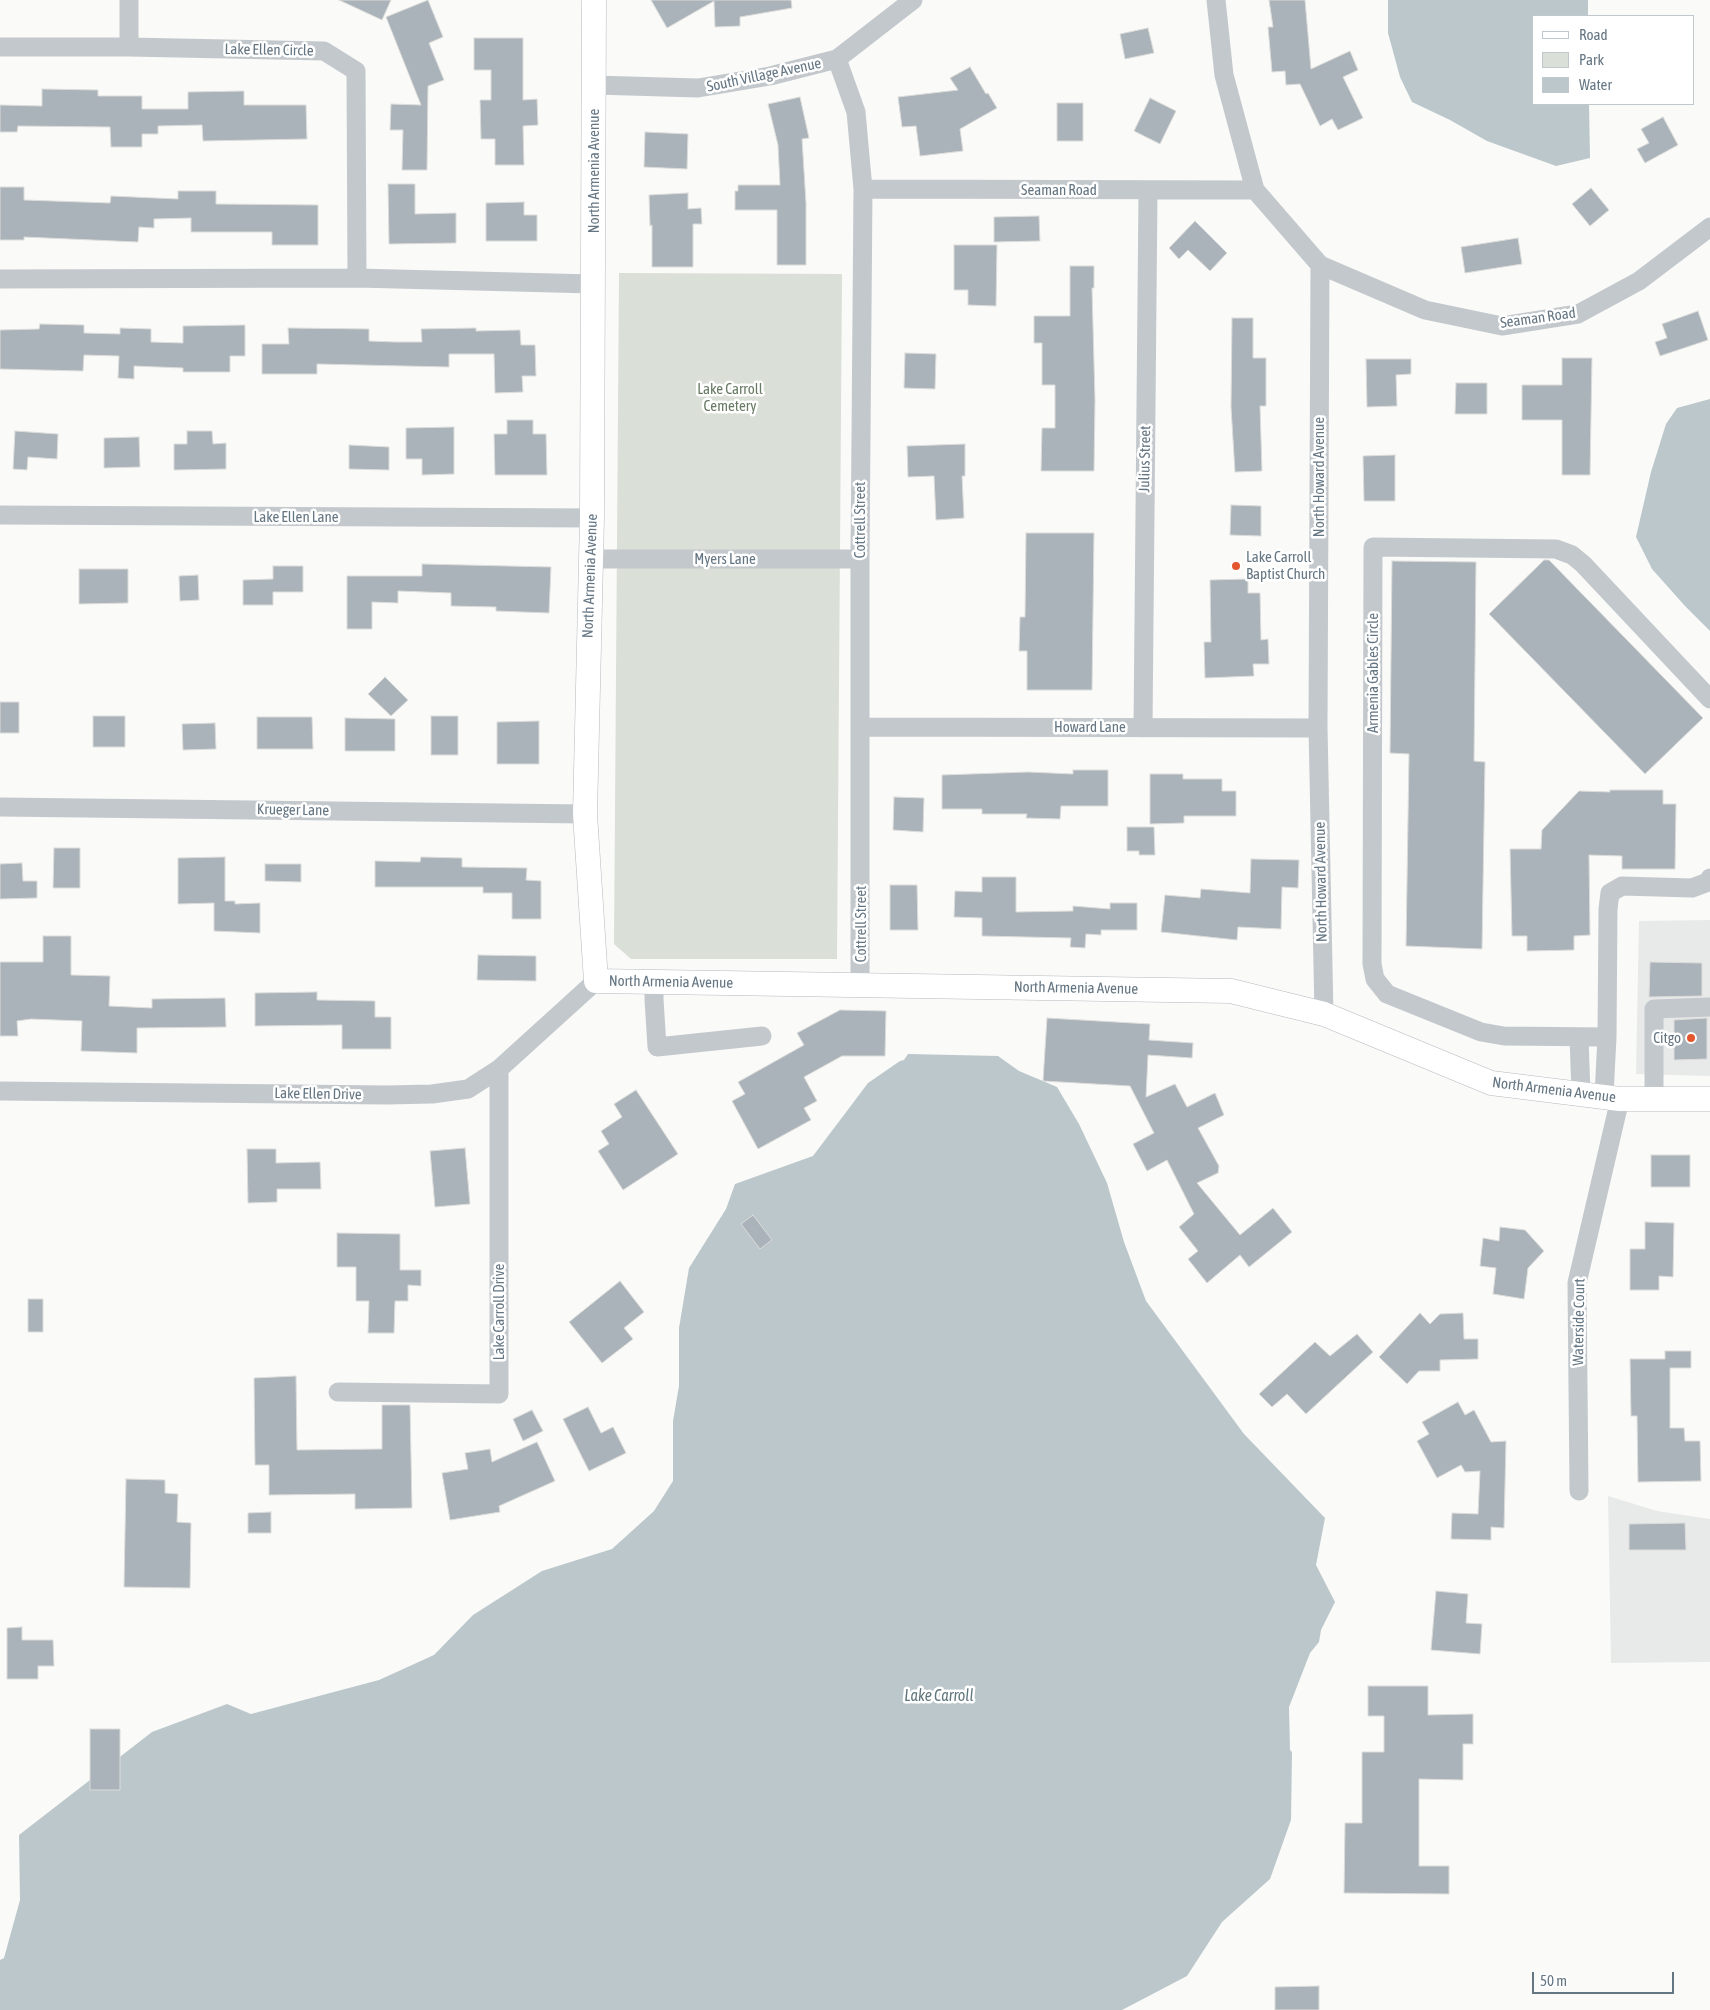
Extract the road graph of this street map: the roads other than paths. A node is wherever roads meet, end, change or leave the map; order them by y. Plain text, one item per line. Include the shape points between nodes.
1 (129, 0) edge
2 (594, 0) edge
3 (913, 0) edge
4 (1216, 0) edge
5 (0, 47) edge
6 (129, 47) junction
7 (837, 59) junction
8 (594, 85) junction
9 (863, 189) junction
10 (1255, 190) junction
11 (1148, 191) junction
12 (1710, 227) edge
13 (1320, 265) junction
14 (357, 278) junction
15 (0, 279) edge
16 (593, 284) junction
17 (0, 515) edge
18 (592, 518) junction
19 (590, 558) junction
20 (860, 558) junction
21 (1710, 699) edge
22 (861, 727) junction
23 (1142, 728) junction
24 (1318, 728) junction
25 (0, 807) edge
26 (585, 814) junction
27 (1710, 878) edge
28 (596, 981) junction
29 (654, 981) junction
30 (860, 984) junction
31 (1710, 1007) edge
32 (1324, 1014) junction
33 (762, 1036) dead end
34 (1579, 1037) junction
35 (1607, 1037) junction
36 (499, 1069) junction
37 (0, 1091) edge
38 (1581, 1094) junction
39 (1612, 1098) junction
40 (1654, 1099) junction
41 (1710, 1099) edge
42 (338, 1392) dead end
43 (1579, 1491) dead end

1 - 6 street
2 - 8 main road, North Armenia Avenue
3 - 7 street, South Village Avenue
4 - 10 street via 1224,75
5 - 6 street, Lake Ellen Circle
6 - 14 street, Lake Ellen Circle via 324,51 356,71
7 - 8 street, South Village Avenue via 770,76 698,88
7 - 9 street, Cottrell Street via 856,112
8 - 16 main road, North Armenia Avenue
9 - 11 street, Seaman Road
9 - 20 street, Cottrell Street
10 - 11 street, Seaman Road
10 - 13 street
11 - 23 street, Julius Street
12 - 13 street, Seaman Road via 1639,281 1578,314 1502,326 1425,310
13 - 24 street, North Howard Avenue
14 - 15 street
14 - 16 street
16 - 18 main road, North Armenia Avenue
17 - 18 street, Lake Ellen Lane
18 - 19 main road, North Armenia Avenue
19 - 20 street, Myers Lane
19 - 26 main road, North Armenia Avenue
20 - 22 street, Cottrell Street
21 - 34 street, Armenia Gables Circle via 1572,555 1556,549 1373,548 1372,964 1375,980 1387,994 1481,1032 1504,1036
22 - 23 street, Howard Lane
22 - 30 street, Cottrell Street
23 - 24 street, Howard Lane
24 - 32 street, North Howard Avenue
25 - 26 street, Krueger Lane
26 - 28 main road, North Armenia Avenue
27 - 35 street via 1708,882 1692,888 1622,886 1610,893
28 - 29 main road, North Armenia Avenue
28 - 36 street, Lake Ellen Drive
29 - 30 main road, North Armenia Avenue
29 - 33 street via 657,1047
30 - 32 main road, North Armenia Avenue via 1231,991
31 - 40 street via 1654,1009
32 - 38 main road, North Armenia Avenue via 1491,1083
34 - 35 street, Armenia Gables Circle
34 - 38 street
35 - 39 street
36 - 37 street, Lake Ellen Drive via 468,1089 432,1094
36 - 42 street, Lake Carroll Drive via 499,1394
38 - 39 main road, North Armenia Avenue
39 - 40 main road, North Armenia Avenue
39 - 43 street, Waterside Court via 1577,1282
40 - 41 main road, North Armenia Avenue

